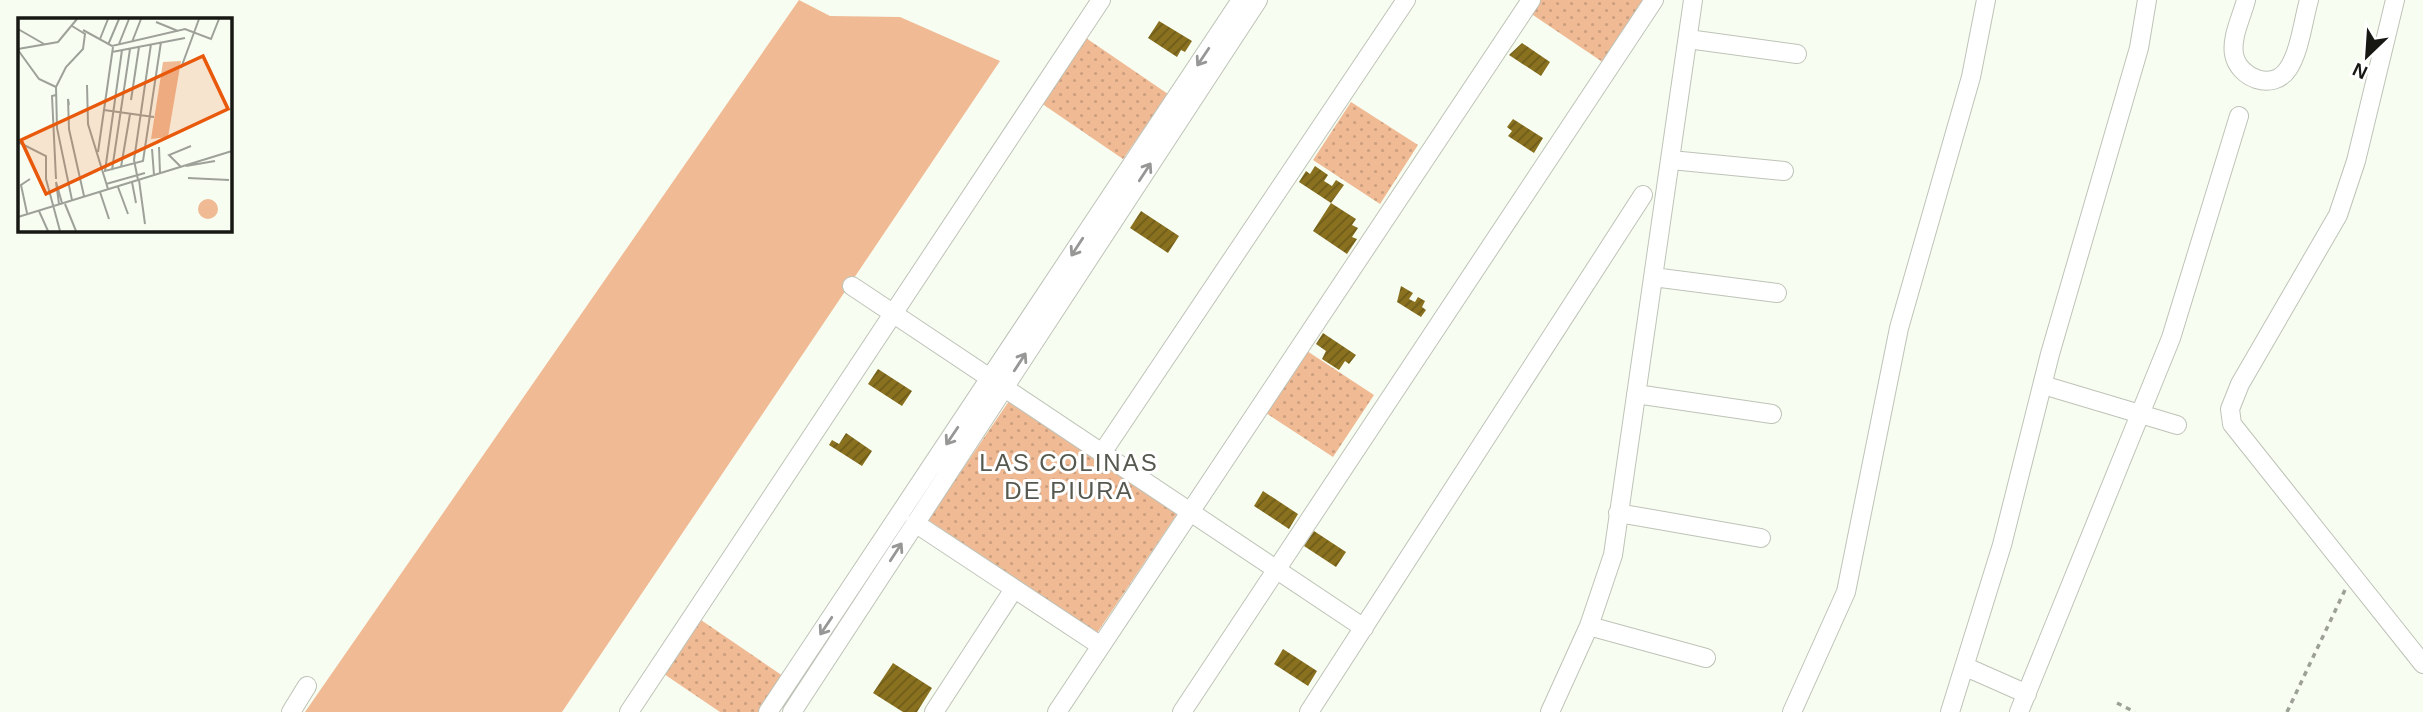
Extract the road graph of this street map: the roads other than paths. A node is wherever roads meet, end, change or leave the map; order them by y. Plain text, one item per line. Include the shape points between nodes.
1 (1101, 0) edge
2 (1241, 0) edge
3 (1258, 0) edge
4 (1406, 0) edge
5 (1531, 0) edge
6 (1654, 0) edge
7 (1693, 0) edge
8 (1986, 0) edge
9 (2147, 0) edge
10 (2246, 0) edge
11 (2309, 0) edge
12 (2395, 0) edge
13 (1688, 39) junction
14 (1797, 54) dead end
15 (2239, 116) dead end
16 (1671, 160) junction
17 (1784, 171) dead end
18 (1643, 195) dead end
19 (1653, 277) junction
20 (852, 286) dead end
21 (1777, 293) dead end
22 (892, 312) junction
23 (997, 383) junction
24 (2043, 385) junction
25 (1636, 394) junction
26 (1772, 414) dead end
27 (2140, 414) junction
28 (2177, 425) dead end
29 (1102, 453) junction
30 (1190, 512) junction
31 (1618, 513) junction
32 (915, 523) junction
33 (1761, 538) dead end
34 (1277, 570) junction
35 (1014, 589) junction
36 (1589, 626) junction
37 (1364, 628) junction
38 (1101, 646) junction
39 (1706, 658) dead end
40 (2423, 664) edge
41 (1966, 667) junction
42 (307, 686) dead end
43 (2027, 694) junction
44 (291, 712) edge
45 (629, 712) edge
46 (768, 712) edge
47 (792, 712) edge
48 (934, 712) edge
49 (1057, 712) edge
50 (1182, 712) edge
51 (1308, 712) edge
52 (1550, 712) edge
53 (1793, 712) edge
54 (1950, 712) edge
55 (2018, 712) edge

1 - 22 street
2 -> 23 street
23 -> 3 street
4 - 29 street
5 - 30 street
6 - 34 street
7 - 13 street
8 - 53 street via 1971,77 1899,328 1846,592
9 - 24 street via 2136,60
10 - 11 street via 2235,57 2249,76 2262,81 2275,79 2289,67
12 - 40 street via 2356,161 2338,215 2230,409 2232,424
13 - 14 street
13 - 16 street
15 - 27 street via 2172,338
16 - 17 street
16 - 19 street
18 - 37 street
19 - 21 street
19 - 25 street
20 - 22 street
22 - 23 street
22 - 45 street
23 - 29 street
23 - 32 street
23 -> 46 street
24 - 27 street
24 - 41 street via 2003,545
25 - 26 street
25 - 31 street
27 - 28 street
27 - 43 street
29 - 30 street
30 - 34 street
30 - 38 street
31 - 33 street
31 - 36 street via 1613,555
32 - 35 street
47 -> 32 street
34 - 37 street
34 - 50 street
35 - 38 street
35 - 48 street
36 - 39 street
36 - 52 street
37 - 51 street
38 - 49 street
41 - 43 street
41 - 54 street
42 - 44 street
43 - 55 street

